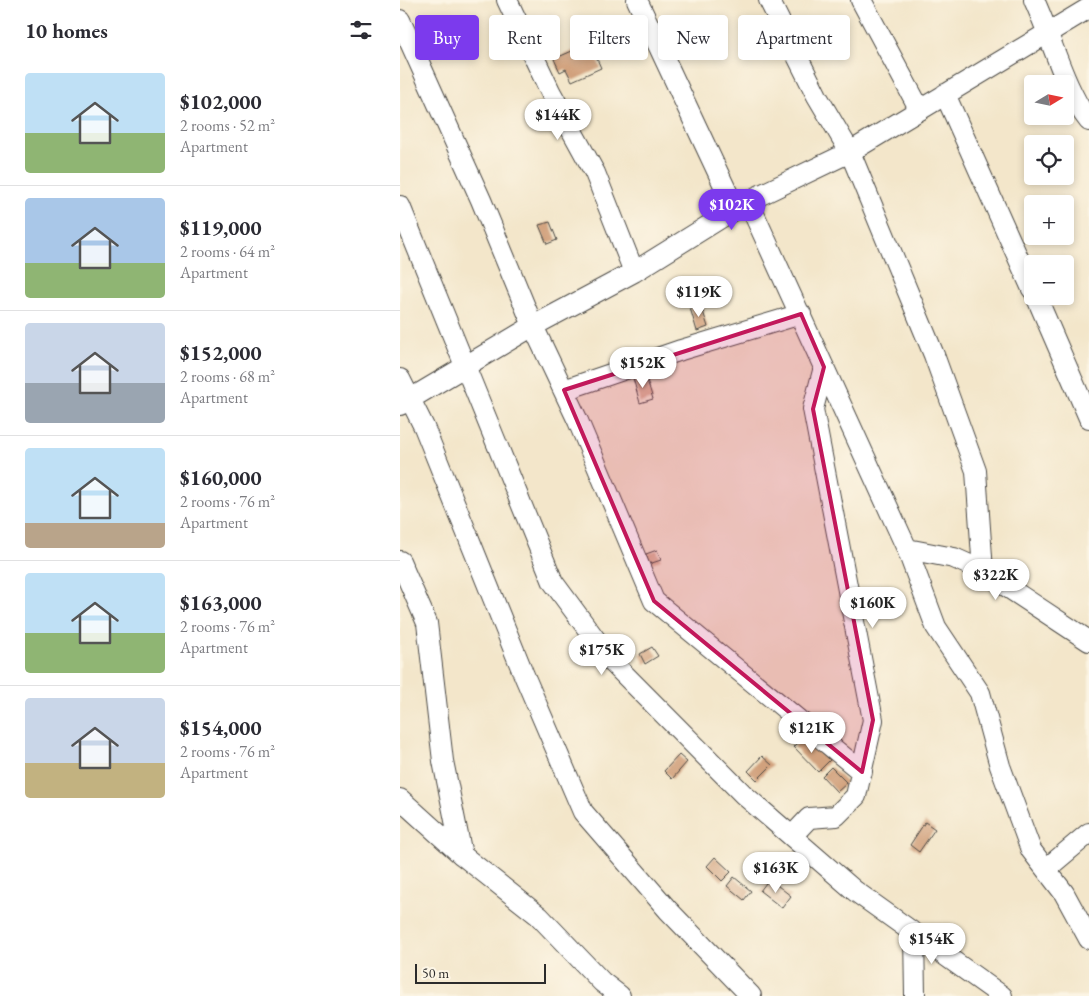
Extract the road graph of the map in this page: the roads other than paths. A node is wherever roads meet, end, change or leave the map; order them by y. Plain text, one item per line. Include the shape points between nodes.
1 (507, 0) edge
2 (637, 0) edge
3 (769, 0) edge
4 (861, 0) edge
5 (1034, 0) edge
6 (1089, 8) edge
7 (400, 20) edge
8 (1049, 32) junction
9 (945, 94) junction
10 (920, 110) junction
11 (1089, 121) edge
12 (850, 152) junction
13 (741, 205) junction
14 (400, 206) edge
15 (1024, 271) edge
16 (634, 272) junction
17 (1040, 305) edge
18 (801, 314) junction
19 (533, 326) junction
20 (465, 366) junction
21 (824, 367) junction
22 (400, 379) edge
23 (564, 390) junction
24 (406, 402) edge
25 (1089, 418) edge
26 (907, 548) junction
27 (400, 561) edge
28 (983, 571) junction
29 (1089, 641) edge
30 (862, 772) junction
31 (400, 798) edge
32 (1089, 834) edge
33 (792, 836) junction
34 (462, 855) junction
35 (1046, 869) junction
36 (914, 934) junction
37 (1089, 939) edge
38 (620, 996) edge
39 (751, 996) edge
40 (915, 996) edge
41 (1002, 996) edge

1 - 16 street via 550,91 595,173
2 - 13 street
3 - 12 street via 816,96
4 - 10 street
5 - 8 street
6 - 8 street
7 - 19 street via 481,200
8 - 9 street
8 - 11 street via 1066,78
9 - 10 street
9 - 15 street
10 - 12 street
12 - 13 street
12 - 28 street via 934,356 976,471
13 - 16 street
13 - 18 street
14 - 20 street
16 - 19 street
17 - 25 street
18 - 21 street
18 - 23 street
19 - 20 street
19 - 23 street
20 - 24 street
20 - 33 street via 553,582 612,662 744,795
21 - 26 street
21 - 30 street via 813,408 872,720
22 - 24 street
23 - 30 street via 654,601
24 - 39 street via 475,550 583,812 668,910
26 - 28 street via 954,558
26 - 35 street via 936,627 980,693 1000,766 1031,850
27 - 34 street via 427,623 443,761
28 - 29 street
30 - 33 street via 856,796 836,816 809,818
31 - 34 street
32 - 35 street
33 - 36 street via 855,892
34 - 38 street via 539,916 602,982
35 - 37 street via 1064,893
36 - 40 street
36 - 41 street

